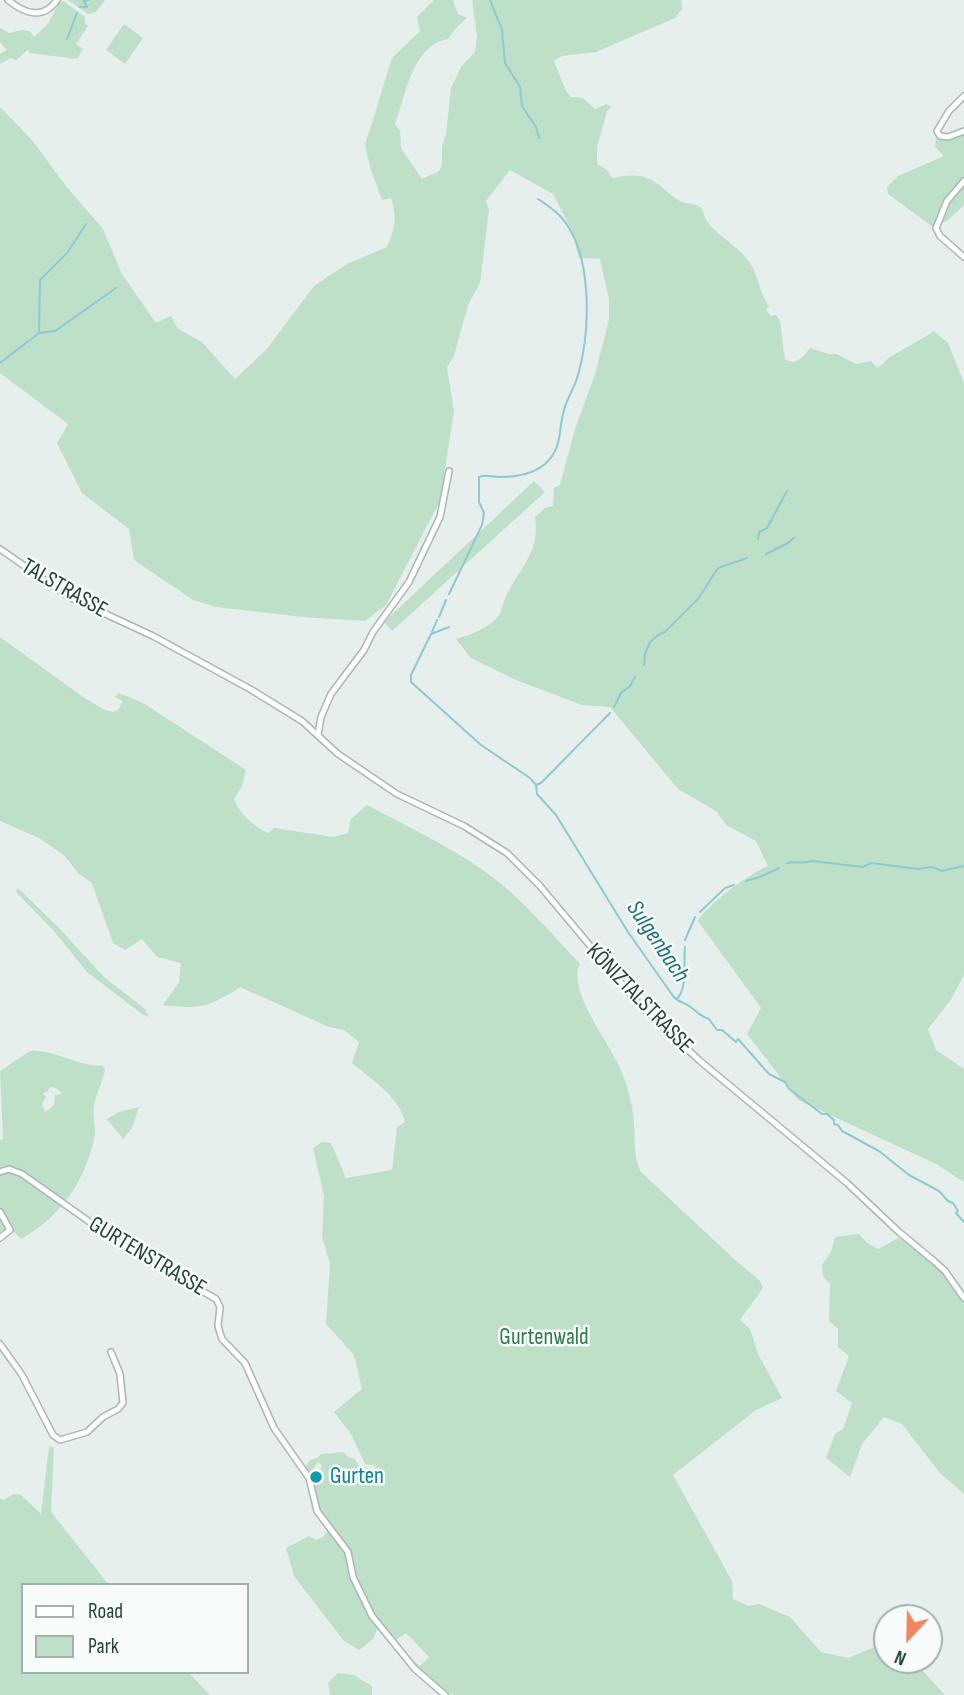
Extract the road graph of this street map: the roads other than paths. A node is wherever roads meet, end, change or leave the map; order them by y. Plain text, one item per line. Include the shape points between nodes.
1 (8, 0) edge
2 (57, 0) edge
3 (964, 96) edge
4 (964, 131) edge
5 (964, 181) edge
6 (964, 257) edge
7 (449, 471) dead end
8 (0, 549) edge
9 (130, 625) joint
10 (321, 717) junction
11 (302, 721) junction
12 (318, 735) junction
13 (0, 1172) edge
14 (0, 1212) edge
15 (0, 1238) edge
16 (964, 1298) edge
17 (0, 1344) edge
18 (111, 1352) dead end
19 (445, 1695) edge

1 - 2 street via 34,14 49,9
3 - 4 street via 937,131 943,137
5 - 6 street via 947,201 936,228
7 - 10 street via 440,517 409,582 337,685
8 - 9 street, TALSTRASSE via 69,597
9 - 11 street, KÖNIZTALSTRASSE
10 - 11 street
10 - 12 street
11 - 12 street, KÖNIZTALSTRASSE
12 - 16 street, KÖNIZTALSTRASSE via 397,794 455,821 507,853 639,1004 699,1061 934,1261
13 - 19 street, GURTENSTRASSE via 22,1174 125,1247 216,1299 222,1339 245,1363 274,1428 309,1478 317,1511 348,1552 353,1577 372,1616 415,1669
14 - 15 street via 10,1230
17 - 18 street via 60,1440 87,1432 123,1403 120,1374

